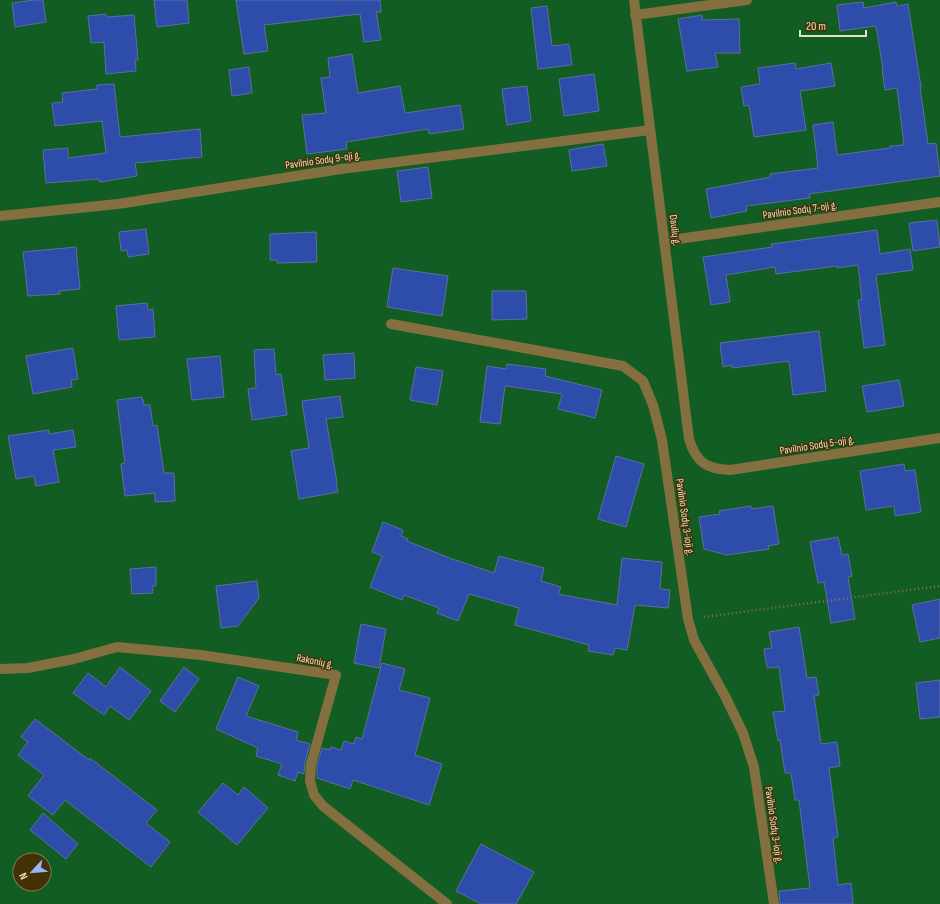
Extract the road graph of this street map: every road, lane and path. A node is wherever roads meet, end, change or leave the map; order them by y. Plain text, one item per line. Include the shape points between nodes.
1 (634, 0) edge
2 (747, 0) edge
3 (636, 15) junction
4 (650, 130) junction
5 (940, 202) edge
6 (0, 216) edge
7 (664, 241) junction
8 (391, 324) dead end
9 (940, 438) edge
10 (700, 461) joint
11 (940, 586) edge
12 (688, 619) junction
13 (0, 669) edge
14 (447, 904) edge
15 (774, 904) edge

1 - 3 street, Daulių g.
2 - 3 street
3 - 4 street, Daulių g.
4 - 6 street, Pavilnio Sodų 9-oji g. via 341,169 118,204
4 - 7 street, Daulių g.
5 - 7 street, Pavilnio Sodų 7-oji g.
7 - 10 street, Daulių g. via 689,439 692,450
8 - 12 street, Pavilnio Sodų 3-ioji g. via 623,366 642,381 653,405 662,440
9 - 10 street, Pavilnio Sodų 5-oji g. via 730,470 716,470
11 - 12 path
12 - 15 street, Pavilnio Sodų 3-ioji g. via 694,640 743,733 754,767
13 - 14 street, Rakonių g. via 74,659 117,647 201,655 336,675 311,764 310,781 314,795 323,806

